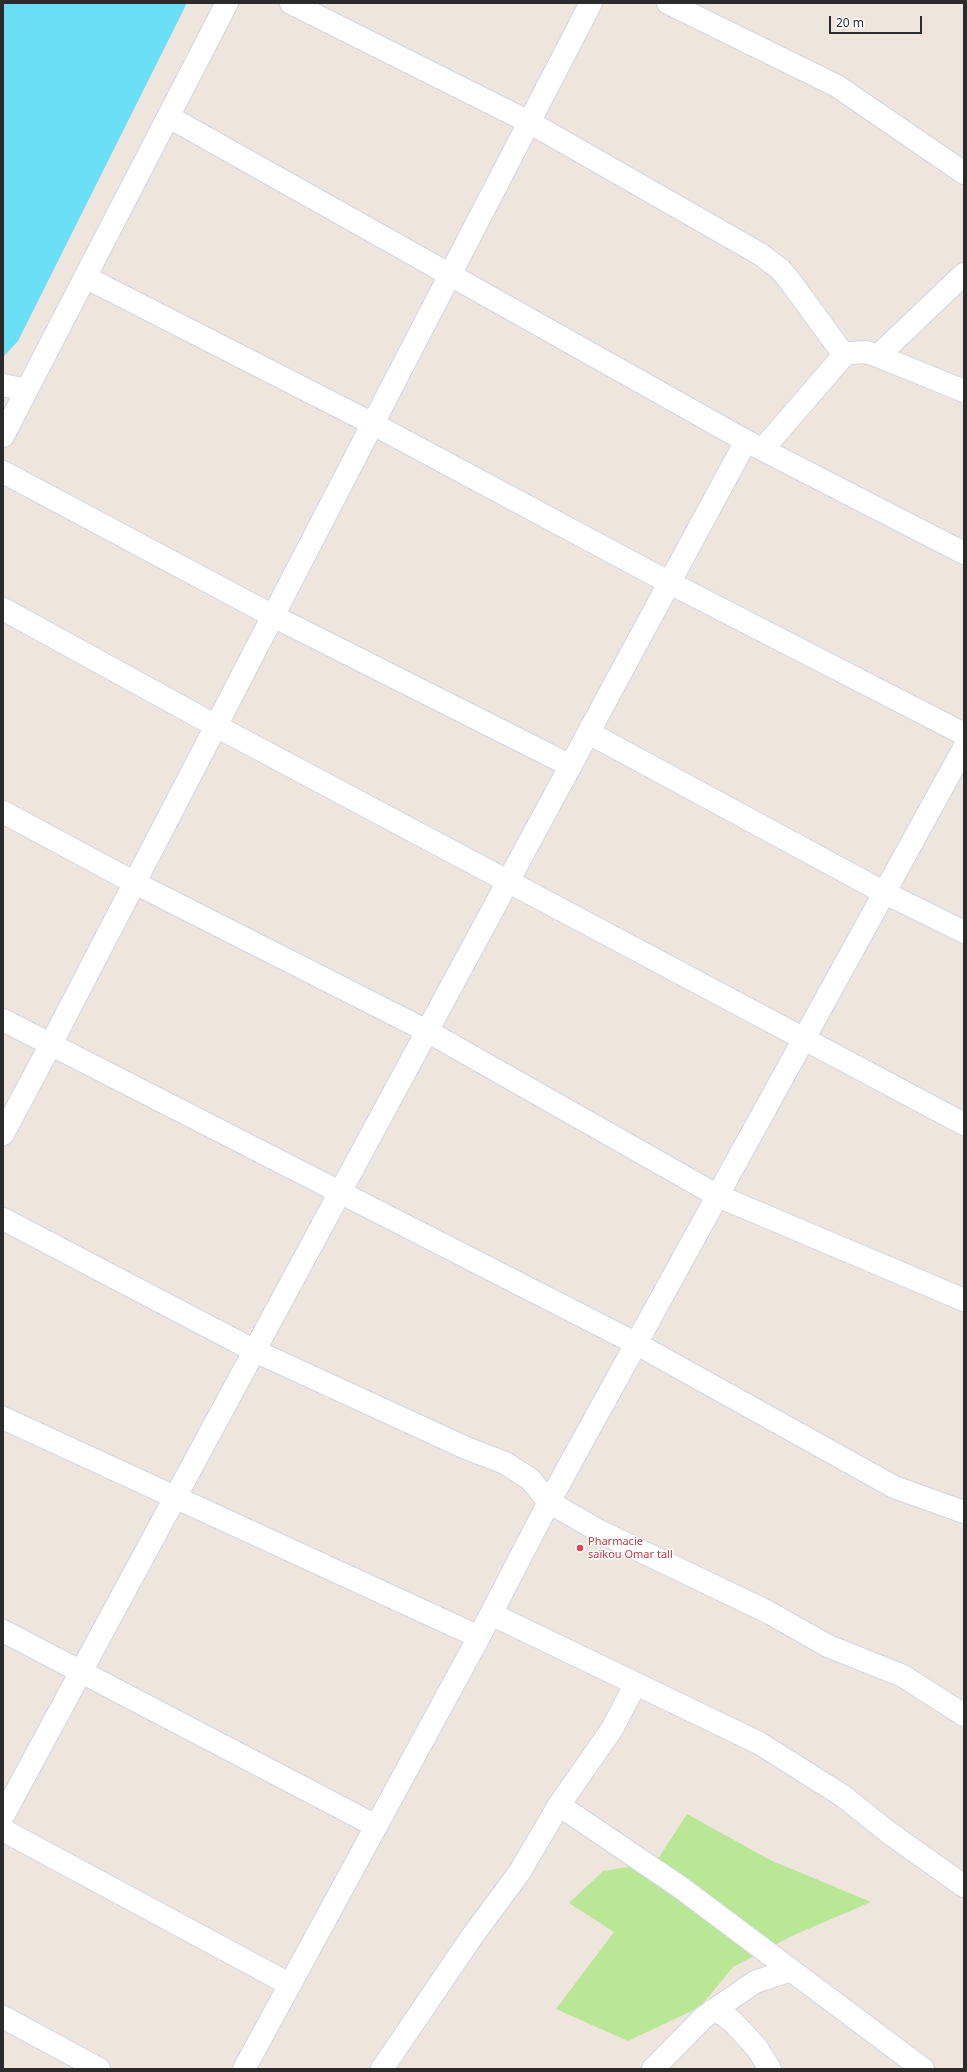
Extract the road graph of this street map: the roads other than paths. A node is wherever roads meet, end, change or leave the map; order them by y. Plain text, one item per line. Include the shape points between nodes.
1 (227, 3) edge
2 (291, 3) edge
3 (591, 3) edge
4 (668, 3) edge
5 (169, 117) junction
6 (529, 122) junction
7 (964, 173) edge
8 (964, 274) edge
9 (450, 275) junction
10 (85, 277) junction
11 (844, 355) junction
12 (878, 356) junction
13 (3, 385) edge
14 (26, 390) junction
15 (964, 391) edge
16 (373, 424) junction
17 (3, 436) edge
18 (755, 445) junction
19 (3, 472) edge
20 (964, 553) edge
21 (670, 583) junction
22 (3, 609) edge
23 (273, 616) junction
24 (216, 726) junction
25 (589, 733) junction
26 (964, 734) edge
27 (964, 748) edge
28 (571, 766) junction
29 (3, 812) edge
30 (509, 880) junction
31 (134, 883) junction
32 (883, 892) junction
33 (964, 932) edge
34 (3, 1020) edge
35 (427, 1031) junction
36 (804, 1038) junction
37 (51, 1044) junction
38 (964, 1124) edge
39 (3, 1134) edge
40 (340, 1192) junction
41 (718, 1196) junction
42 (3, 1219) edge
43 (964, 1300) edge
44 (638, 1344) junction
45 (255, 1351) junction
46 (3, 1418) edge
47 (175, 1498) junction
48 (549, 1502) junction
49 (964, 1512) edge
50 (491, 1614) junction
51 (3, 1631) edge
52 (479, 1637) junction
53 (81, 1671) junction
54 (635, 1685) junction
55 (964, 1715) edge
56 (559, 1806) junction
57 (3, 1816) edge
58 (376, 1826) junction
59 (3, 1830) edge
60 (964, 1886) edge
61 (791, 1970) junction
62 (289, 1984) junction
63 (712, 2012) junction
64 (3, 2017) edge
65 (99, 2069) edge
66 (244, 2069) edge
67 (382, 2069) edge
68 (653, 2069) edge
69 (770, 2069) edge
70 (923, 2069) edge

1 - 5 street
2 - 6 street
3 - 6 street
4 - 7 street via 837,86
5 - 9 street
5 - 10 street
6 - 9 street
6 - 11 street via 760,254 780,269 790,281
8 - 12 street
9 - 16 street
9 - 18 street
10 - 14 street
10 - 16 street
11 - 12 street via 858,352
11 - 18 street
12 - 15 street
13 - 14 street
14 - 17 street
16 - 21 street
16 - 23 street
18 - 20 street
18 - 21 street
19 - 23 street
21 - 25 street
21 - 26 street
22 - 24 street
23 - 24 street
23 - 28 street
24 - 30 street
24 - 31 street
25 - 28 street
25 - 32 street
27 - 32 street
28 - 30 street
29 - 31 street
30 - 35 street
30 - 36 street
31 - 35 street
31 - 37 street
32 - 33 street
32 - 36 street
34 - 37 street
35 - 40 street
35 - 41 street
36 - 38 street
36 - 41 street
37 - 39 street
37 - 40 street
40 - 44 street
40 - 45 street
41 - 43 street
41 - 44 street
42 - 45 street
44 - 48 street
44 - 49 street via 894,1487
45 - 47 street
45 - 48 street via 466,1448 505,1463 530,1479
46 - 47 street
47 - 52 street
47 - 53 street
48 - 50 street
48 - 55 street via 599,1531 768,1612 828,1646 903,1676
50 - 52 street
50 - 54 street
51 - 53 street
52 - 58 street
53 - 57 street
53 - 58 street
54 - 56 street via 612,1728
54 - 60 street via 759,1743 844,1796 888,1832
56 - 61 street via 680,1886
56 - 67 street via 519,1873 473,1934
58 - 62 street
59 - 62 street
61 - 63 street via 755,1982
61 - 70 street
62 - 66 street
63 - 68 street via 688,2032
63 - 69 street via 723,2014 734,2023
64 - 65 street

